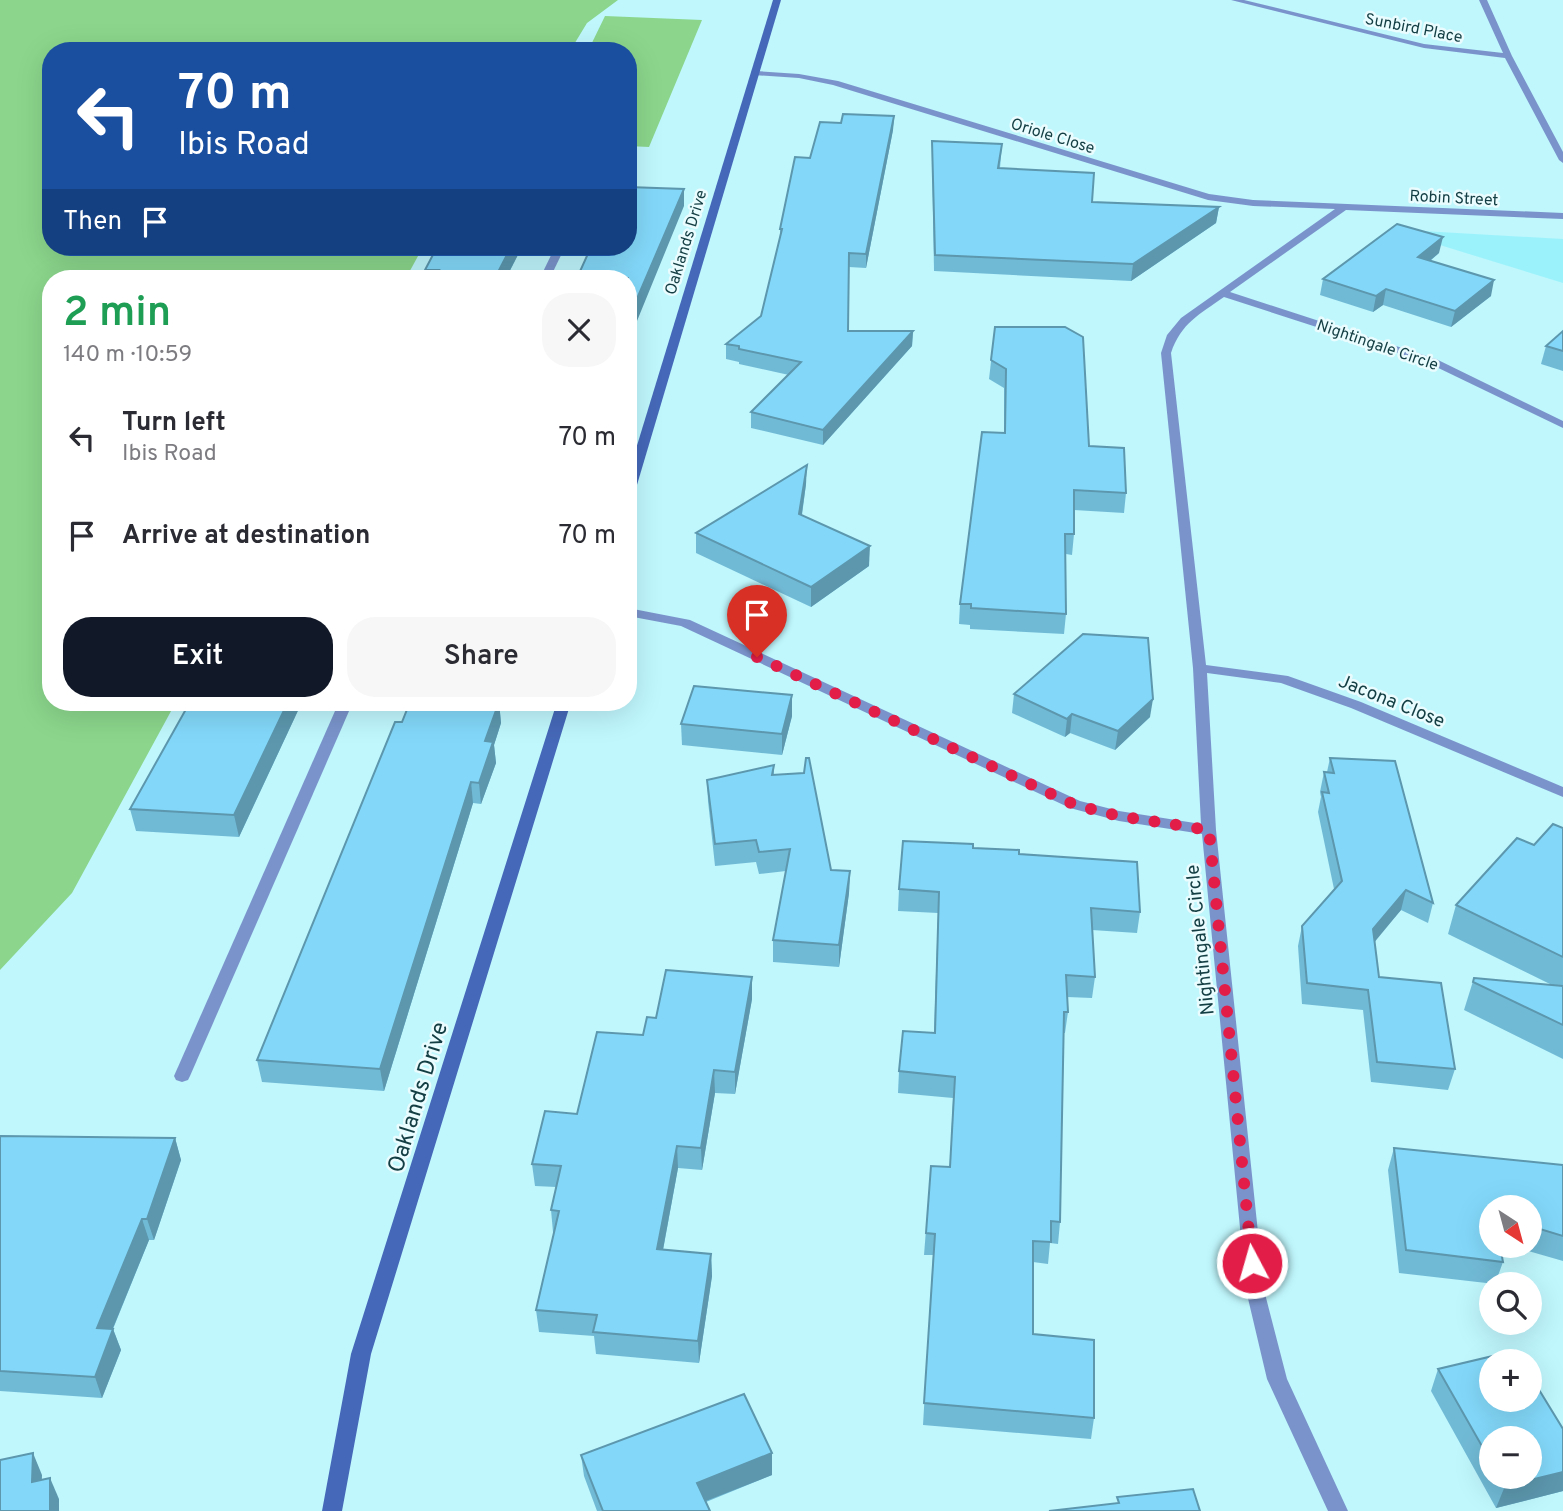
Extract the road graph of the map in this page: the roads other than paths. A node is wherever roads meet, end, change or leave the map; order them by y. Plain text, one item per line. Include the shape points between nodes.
1 (777, 0) edge
2 (1235, 0) edge
3 (1483, 0) edge
4 (1508, 56) junction
5 (756, 73) junction
6 (1563, 160) edge
7 (1344, 207) junction
8 (1563, 216) edge
9 (1225, 294) junction
10 (1563, 425) edge
11 (637, 465) edge
12 (637, 614) edge
13 (1200, 667) junction
14 (342, 711) edge
15 (561, 711) edge
16 (1563, 792) edge
17 (1209, 830) junction
18 (182, 1076) dead end
19 (332, 1511) edge
20 (1338, 1511) edge

1 - 5 street, Oaklands Drive
2 - 4 street, Sunbird Place via 1424,46
3 - 4 street
4 - 6 street
5 - 7 street, Oriole Close via 835,83 1208,197
5 - 11 street, Oaklands Drive
7 - 8 street, Robin Street
7 - 9 street, Nightingale Circle
9 - 10 street, Nightingale Circle via 1432,361
9 - 13 street, Nightingale Circle via 1185,320 1172,335 1166,353
12 - 17 street via 685,623 1075,805
13 - 16 street, Jacona Close via 1283,679
13 - 17 street, Nightingale Circle
14 - 18 street
15 - 19 street, Oaklands Drive via 361,1354
17 - 20 street, Nightingale Circle via 1255,1290 1277,1379

